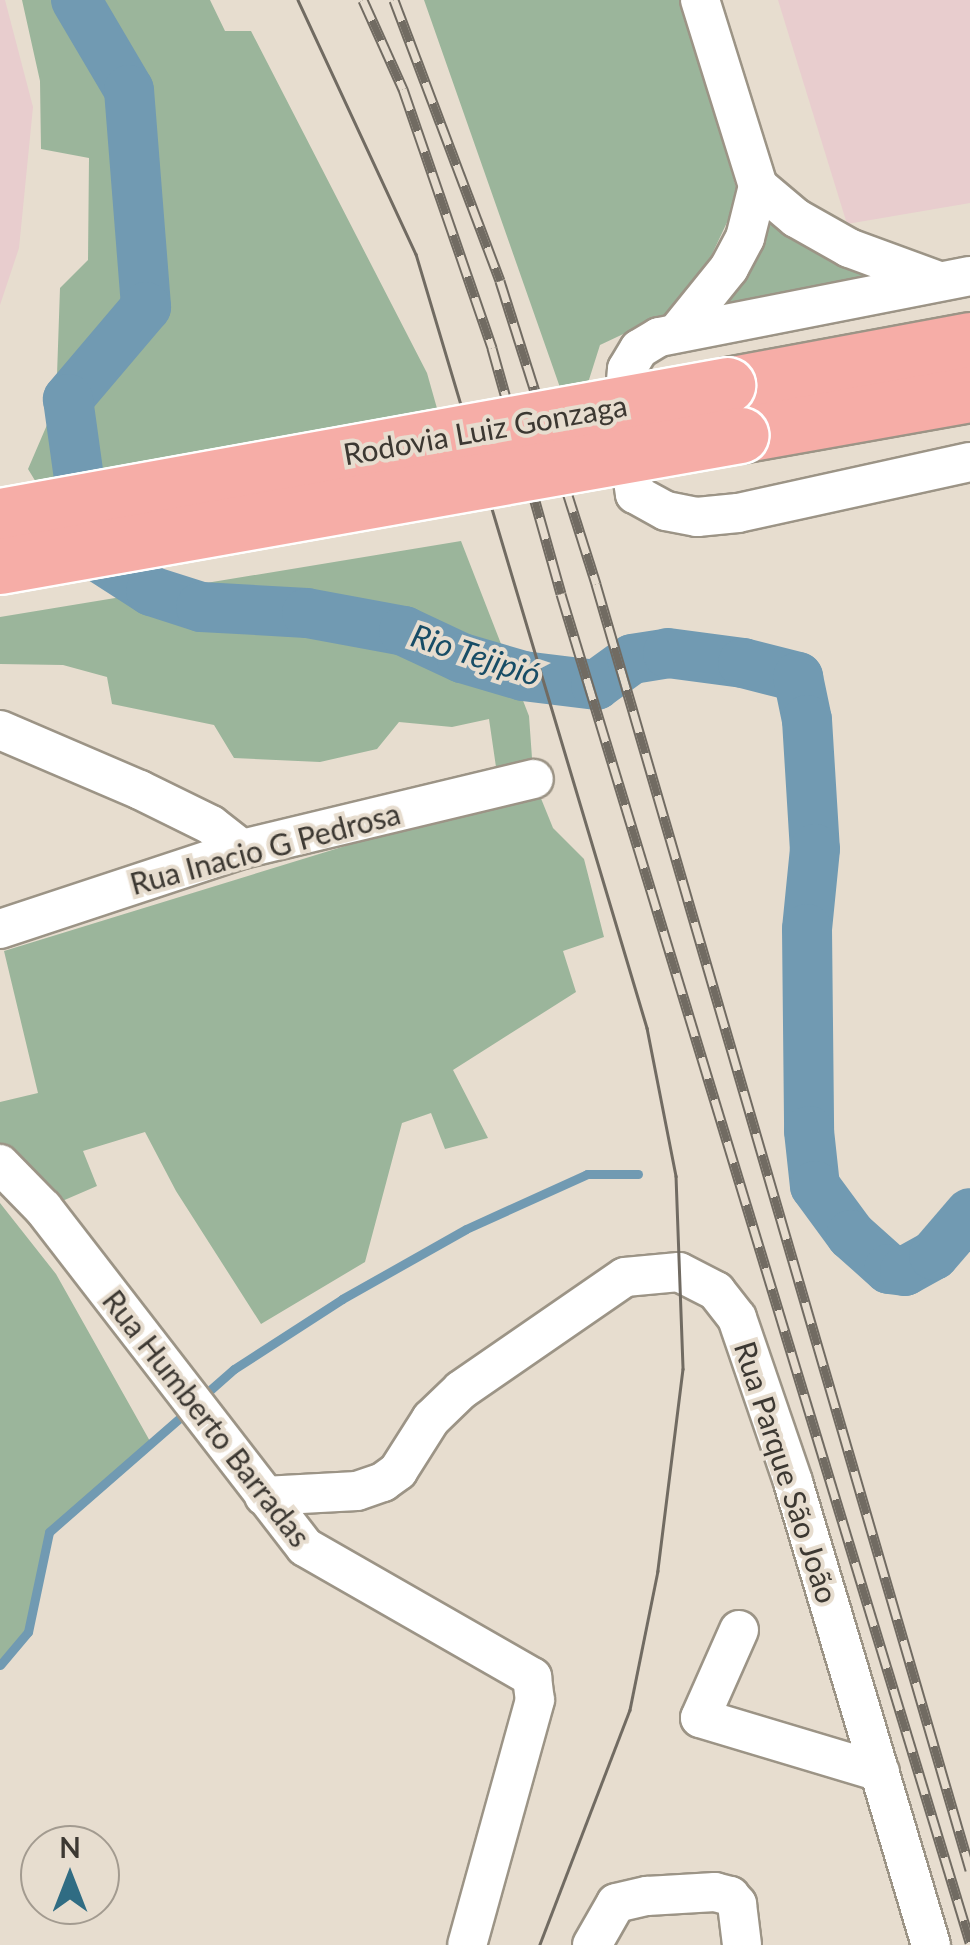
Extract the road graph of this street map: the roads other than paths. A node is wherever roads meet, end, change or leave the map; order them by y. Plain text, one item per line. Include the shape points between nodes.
1 (700, 0) edge
2 (758, 186) junction
3 (954, 278) edge
4 (678, 330) junction
5 (970, 340) edge
6 (970, 394) edge
7 (733, 410) junction
8 (970, 462) edge
9 (0, 516) edge
10 (0, 566) edge
11 (0, 730) edge
12 (534, 779) dead end
13 (242, 849) junction
14 (0, 930) edge
15 (0, 1164) edge
16 (264, 1496) junction
17 (739, 1630) dead end
18 (880, 1772) junction
19 (467, 1945) edge
20 (592, 1945) edge
21 (742, 1945) edge
22 (932, 1945) edge

1 - 2 street
2 - 3 street via 796,218 849,248
2 - 4 street via 745,238 729,268
3 - 4 street
4 - 8 street via 639,350 626,369 624,389 635,494 666,511 697,517 738,513
5 - 7 highway, Rodovia Luiz Gonzaga
6 - 7 highway, Rodovia Luiz Gonzaga
7 - 9 highway, Rodovia Luiz Gonzaga, bridge
7 - 10 highway, Rodovia Luiz Gonzaga, bridge
11 - 13 street via 140,790 211,825
12 - 13 street, Rua Inacio G Pedrosa
13 - 14 street, Rua Inacio G Pedrosa
15 - 16 street, Rua Humberto Barradas via 43,1208
16 - 18 street, Rua Parque São João via 356,1491 383,1482 431,1419 497,1362 625,1278 679,1272 716,1291 737,1318
16 - 19 street, Rua Humberto Barradas via 287,1529 326,1562 532,1677 535,1700
17 - 18 street via 700,1718
18 - 22 street, Rua Parque São João
20 - 21 street via 616,1902 716,1892 737,1904

